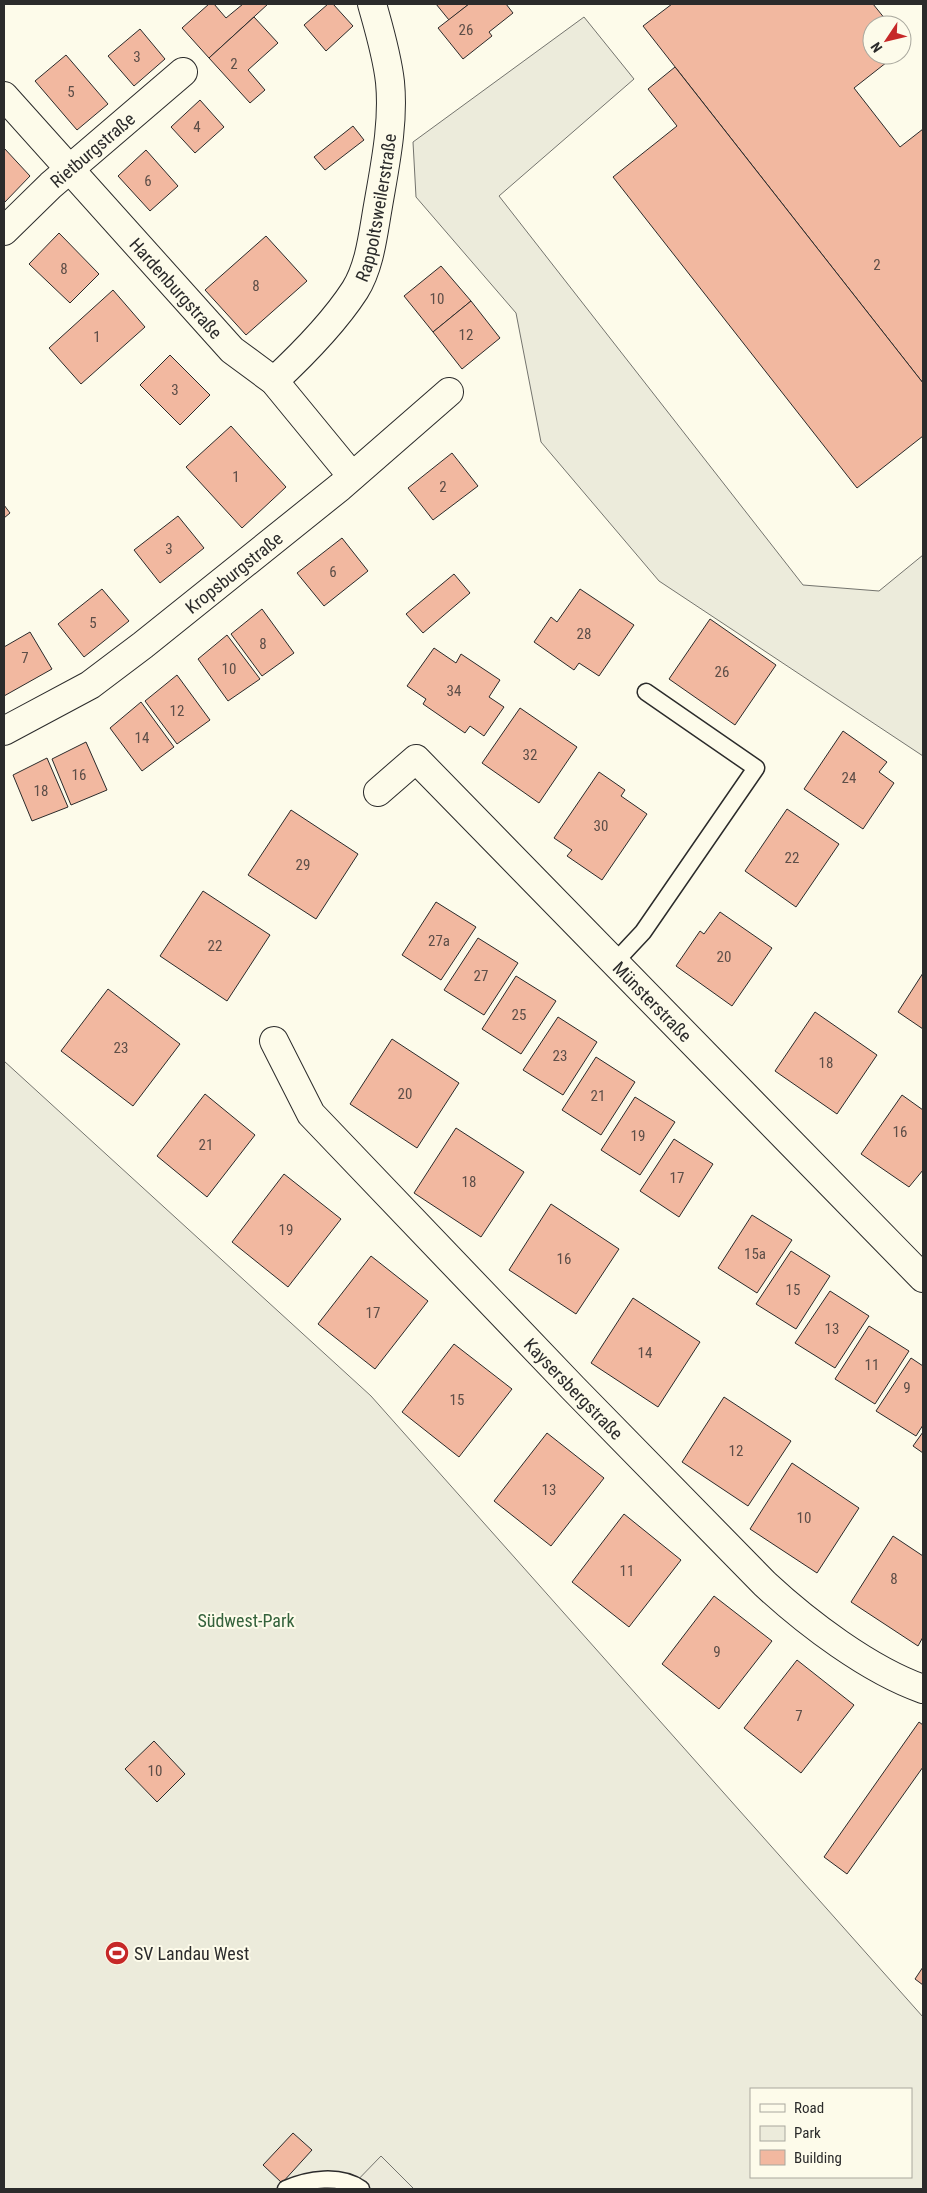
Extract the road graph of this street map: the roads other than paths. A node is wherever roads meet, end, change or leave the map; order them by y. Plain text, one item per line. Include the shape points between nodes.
1 (372, 4) edge
2 (183, 72) dead end
3 (4, 96) edge
4 (72, 170) junction
5 (4, 231) edge
6 (274, 382) junction
7 (449, 392) dead end
8 (352, 476) junction
9 (646, 692) dead end
10 (4, 731) edge
11 (378, 792) dead end
12 (614, 963) junction
13 (274, 1041) dead end
14 (923, 1278) edge
15 (923, 1689) edge
16 (286, 2189) edge
17 (361, 2189) edge

1 - 6 street, Rappoltsweilerstraße via 390,80 391,107 388,150 370,255 356,289 340,311
2 - 4 street, Rietburgstraße
3 - 4 street, Hardenburgstraße
4 - 5 street, Rietburgstraße
4 - 6 street, Hardenburgstraße via 232,350
6 - 8 street, Hardenburgstraße
7 - 8 street, Kropsburgstraße
8 - 10 street, Kropsburgstraße via 143,646 90,685
9 - 12 lane via 756,768 643,932
11 - 12 street, Münsterstraße via 416,759
12 - 14 street, Münsterstraße
13 - 15 street, Kaysersbergstraße via 311,1114 572,1388 765,1584 788,1605 865,1660
16 - 17 lane via 298,2184 340,2180

